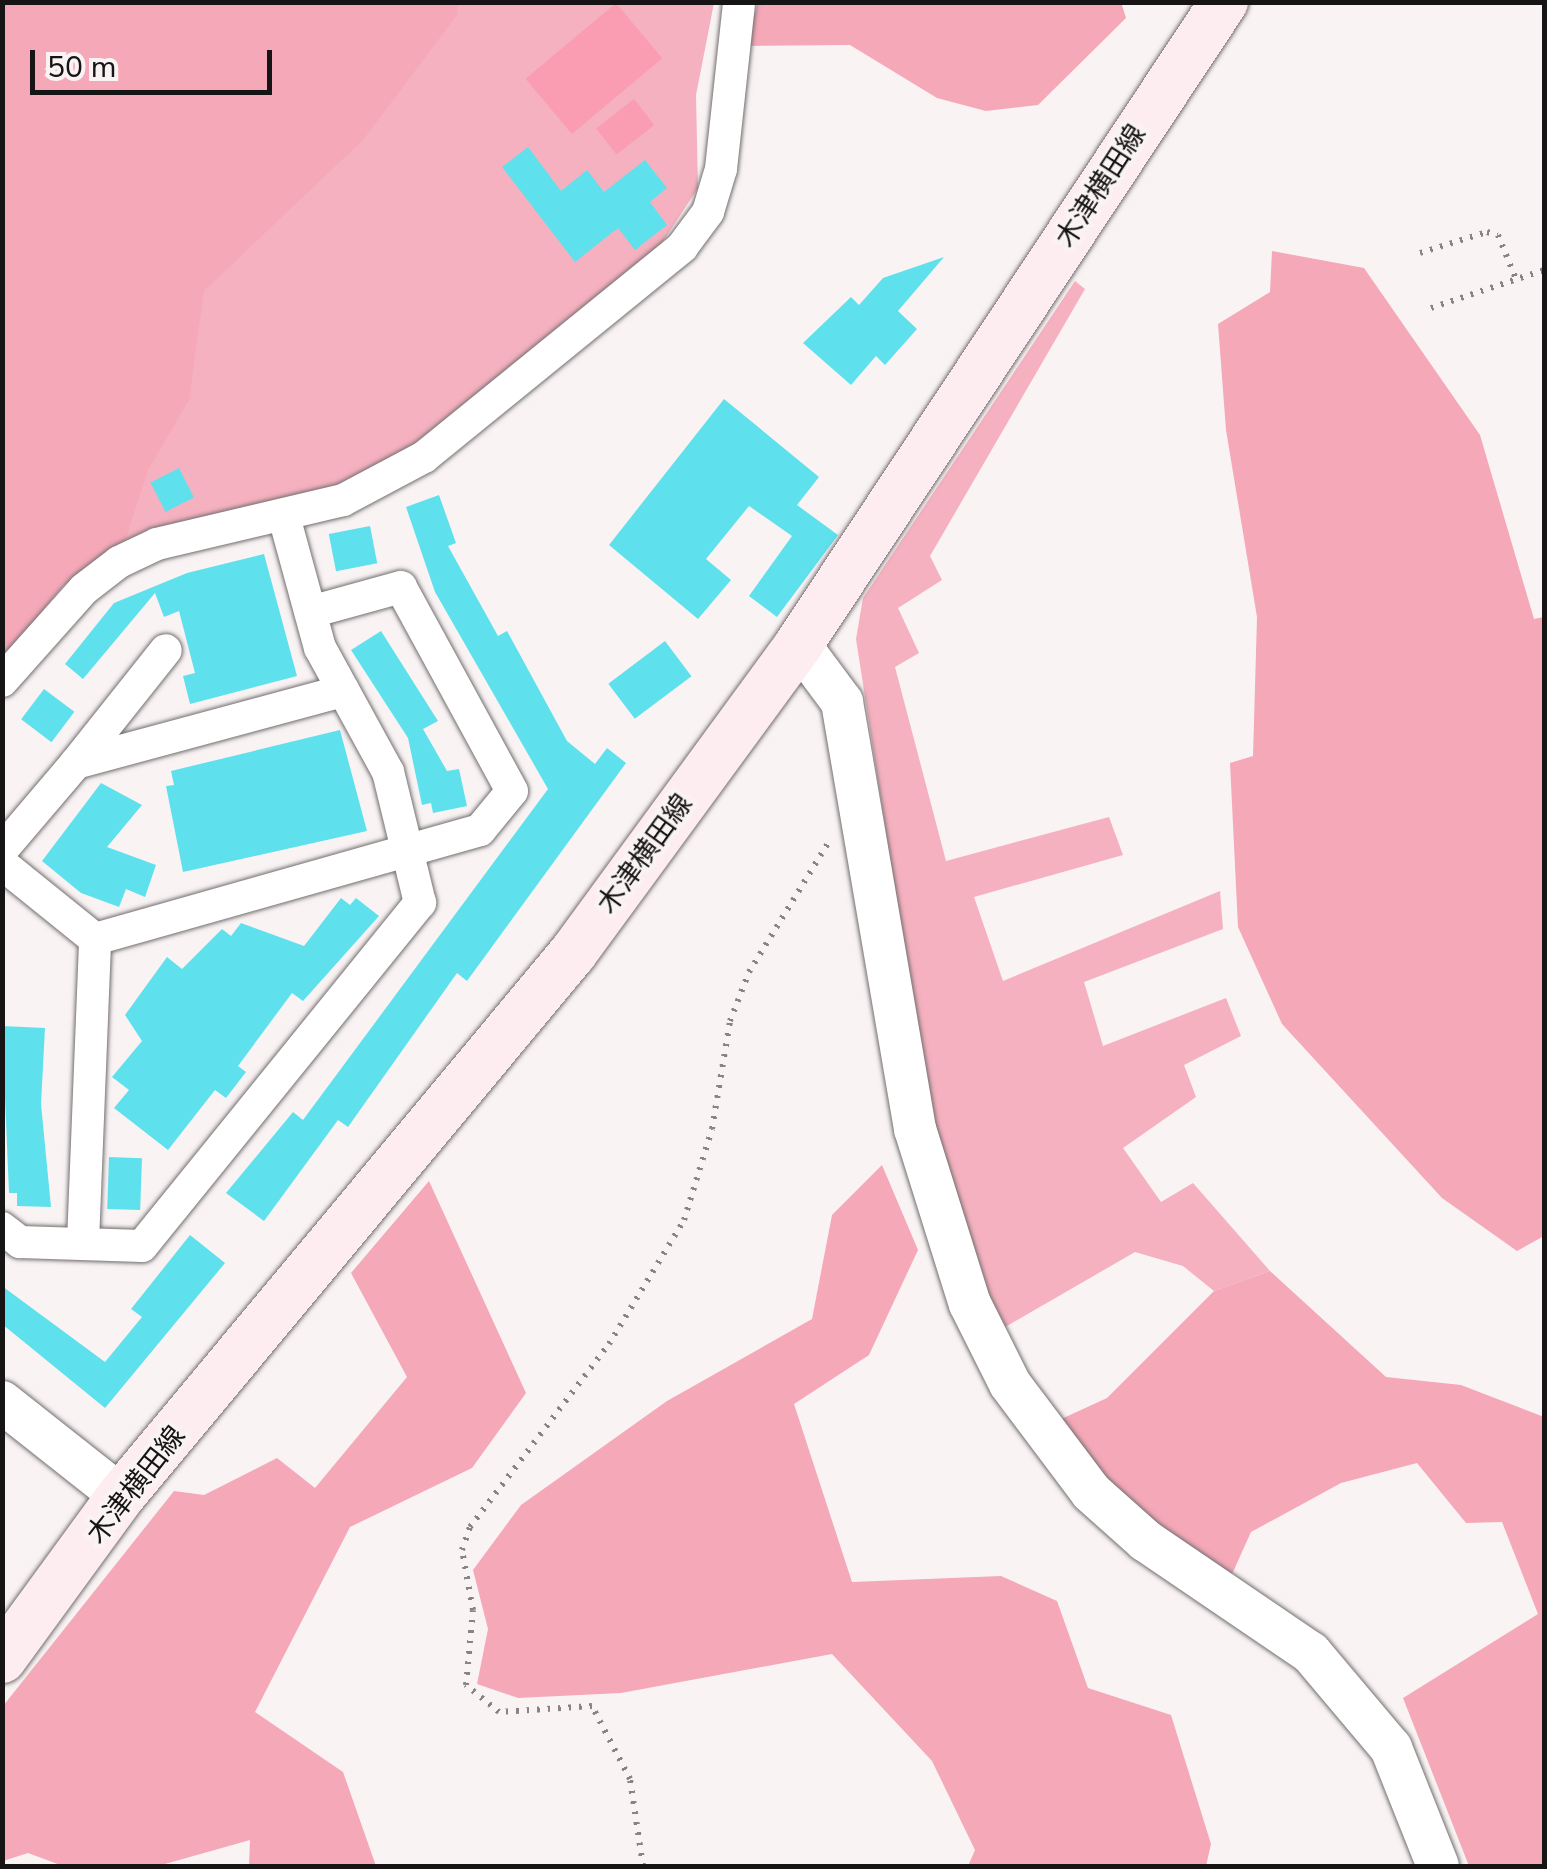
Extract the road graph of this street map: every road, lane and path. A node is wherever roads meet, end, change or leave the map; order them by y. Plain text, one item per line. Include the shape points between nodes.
1 (739, 2) edge
2 (1224, 2) edge
3 (1420, 253) dead end
4 (1544, 270) edge
5 (1516, 280) junction
6 (1430, 308) dead end
7 (284, 516) junction
8 (310, 612) junction
9 (799, 644) junction
10 (166, 650) dead end
11 (2, 680) edge
12 (343, 691) junction
13 (76, 763) junction
14 (828, 821) dead end
15 (2, 850) edge
16 (411, 854) junction
17 (2, 864) edge
18 (95, 939) junction
19 (2, 1228) edge
20 (84, 1242) junction
21 (2, 1402) edge
22 (121, 1496) junction
23 (2, 1659) edge
24 (644, 1866) edge
25 (1438, 1866) edge

1 - 7 street via 721,169 708,212 682,247 424,458 356,494
2 - 9 main road, 木津横田線
3 - 5 path via 1487,232 1498,235
4 - 5 path
5 - 6 path
7 - 8 street
7 - 11 street via 157,544 118,562 84,589
8 - 12 street
8 - 16 street via 401,588 512,791 480,830
9 - 22 main road, 木津横田線 via 573,953
9 - 25 street via 842,702 915,1130 970,1304 1010,1384 1081,1480 1132,1529 1310,1653 1391,1748
10 - 13 street
12 - 13 street
12 - 16 street via 388,772
13 - 15 street
14 - 24 path via 830,840 749,972 730,1022 712,1129 684,1220 532,1454 470,1527 462,1550 472,1610 466,1685 498,1712 592,1706 630,1779
16 - 18 street
16 - 20 street via 420,903 142,1246
17 - 18 street
18 - 20 street
19 - 20 street via 20,1242
21 - 22 street
22 - 23 main road, 木津横田線

